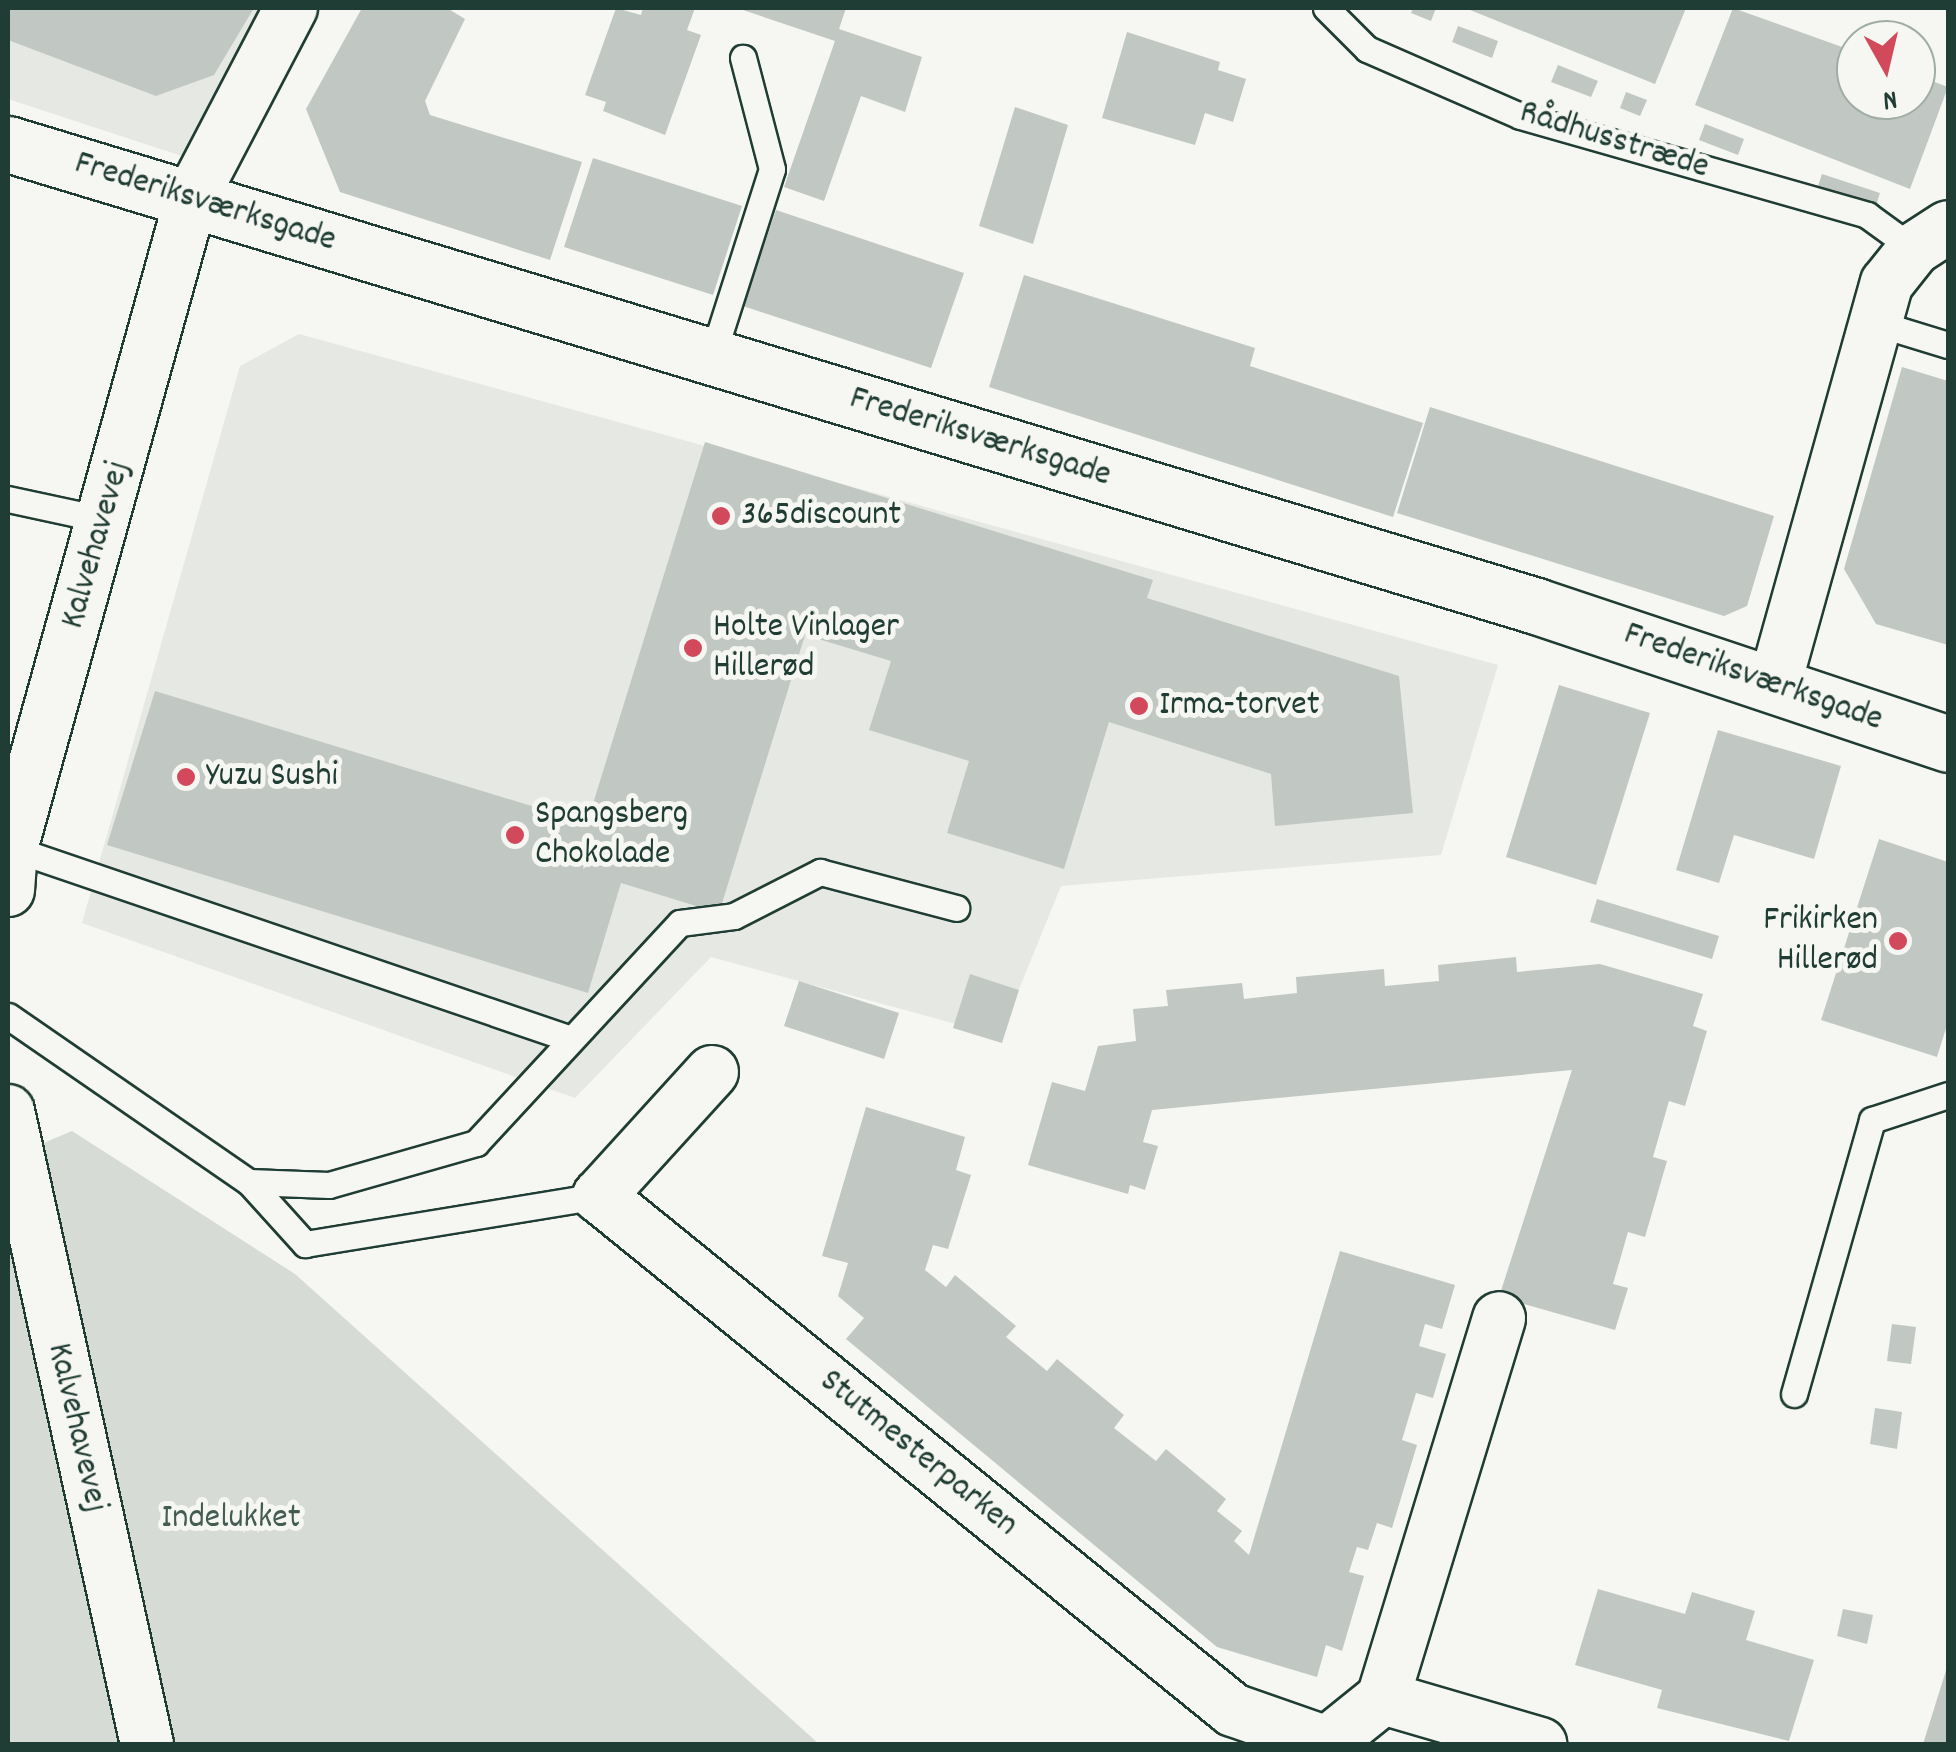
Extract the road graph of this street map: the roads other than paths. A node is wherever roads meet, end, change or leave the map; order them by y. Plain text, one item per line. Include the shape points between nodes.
1 (292, 8) edge
2 (1326, 8) edge
3 (743, 58) dead end
4 (8, 144) edge
5 (191, 199) junction
6 (1931, 238) edge
7 (1876, 323) junction
8 (1948, 346) edge
9 (712, 358) junction
10 (8, 498) edge
11 (105, 520) junction
12 (1775, 683) junction
13 (1948, 744) edge
14 (9, 862) edge
15 (956, 908) dead end
16 (8, 1016) edge
17 (568, 1038) junction
18 (712, 1072) dead end
19 (1948, 1095) edge
20 (8, 1111) edge
21 (249, 1182) junction
22 (599, 1196) junction
23 (1499, 1318) dead end
24 (1794, 1394) dead end
25 (1382, 1698) junction
26 (147, 1744) edge
27 (1540, 1744) edge

1 - 5 street, Kalvehavevej
2 - 6 lane, Rådhusstræde via 1367,49 1520,116
3 - 9 lane via 772,169
4 - 5 street, Frederiksværksgade
5 - 9 street, Frederiksværksgade
5 - 11 street, Kalvehavevej
6 - 7 street, Rådhusstræde via 1887,283
7 - 8 lane
7 - 12 street, Rådhusstræde
9 - 12 street, Frederiksværksgade
10 - 11 lane
11 - 14 street, Kalvehavevej
12 - 13 street, Frederiksværksgade
14 - 17 lane
15 - 17 lane via 820,872 734,916 680,923
16 - 21 lane
17 - 21 lane via 476,1143 329,1185
18 - 22 street
19 - 24 lane via 1872,1120
20 - 26 street, Kalvehavevej
21 - 22 lane via 305,1244
22 - 25 street, Stutmesterparken via 1233,1710 1327,1743
23 - 25 street
25 - 27 street

